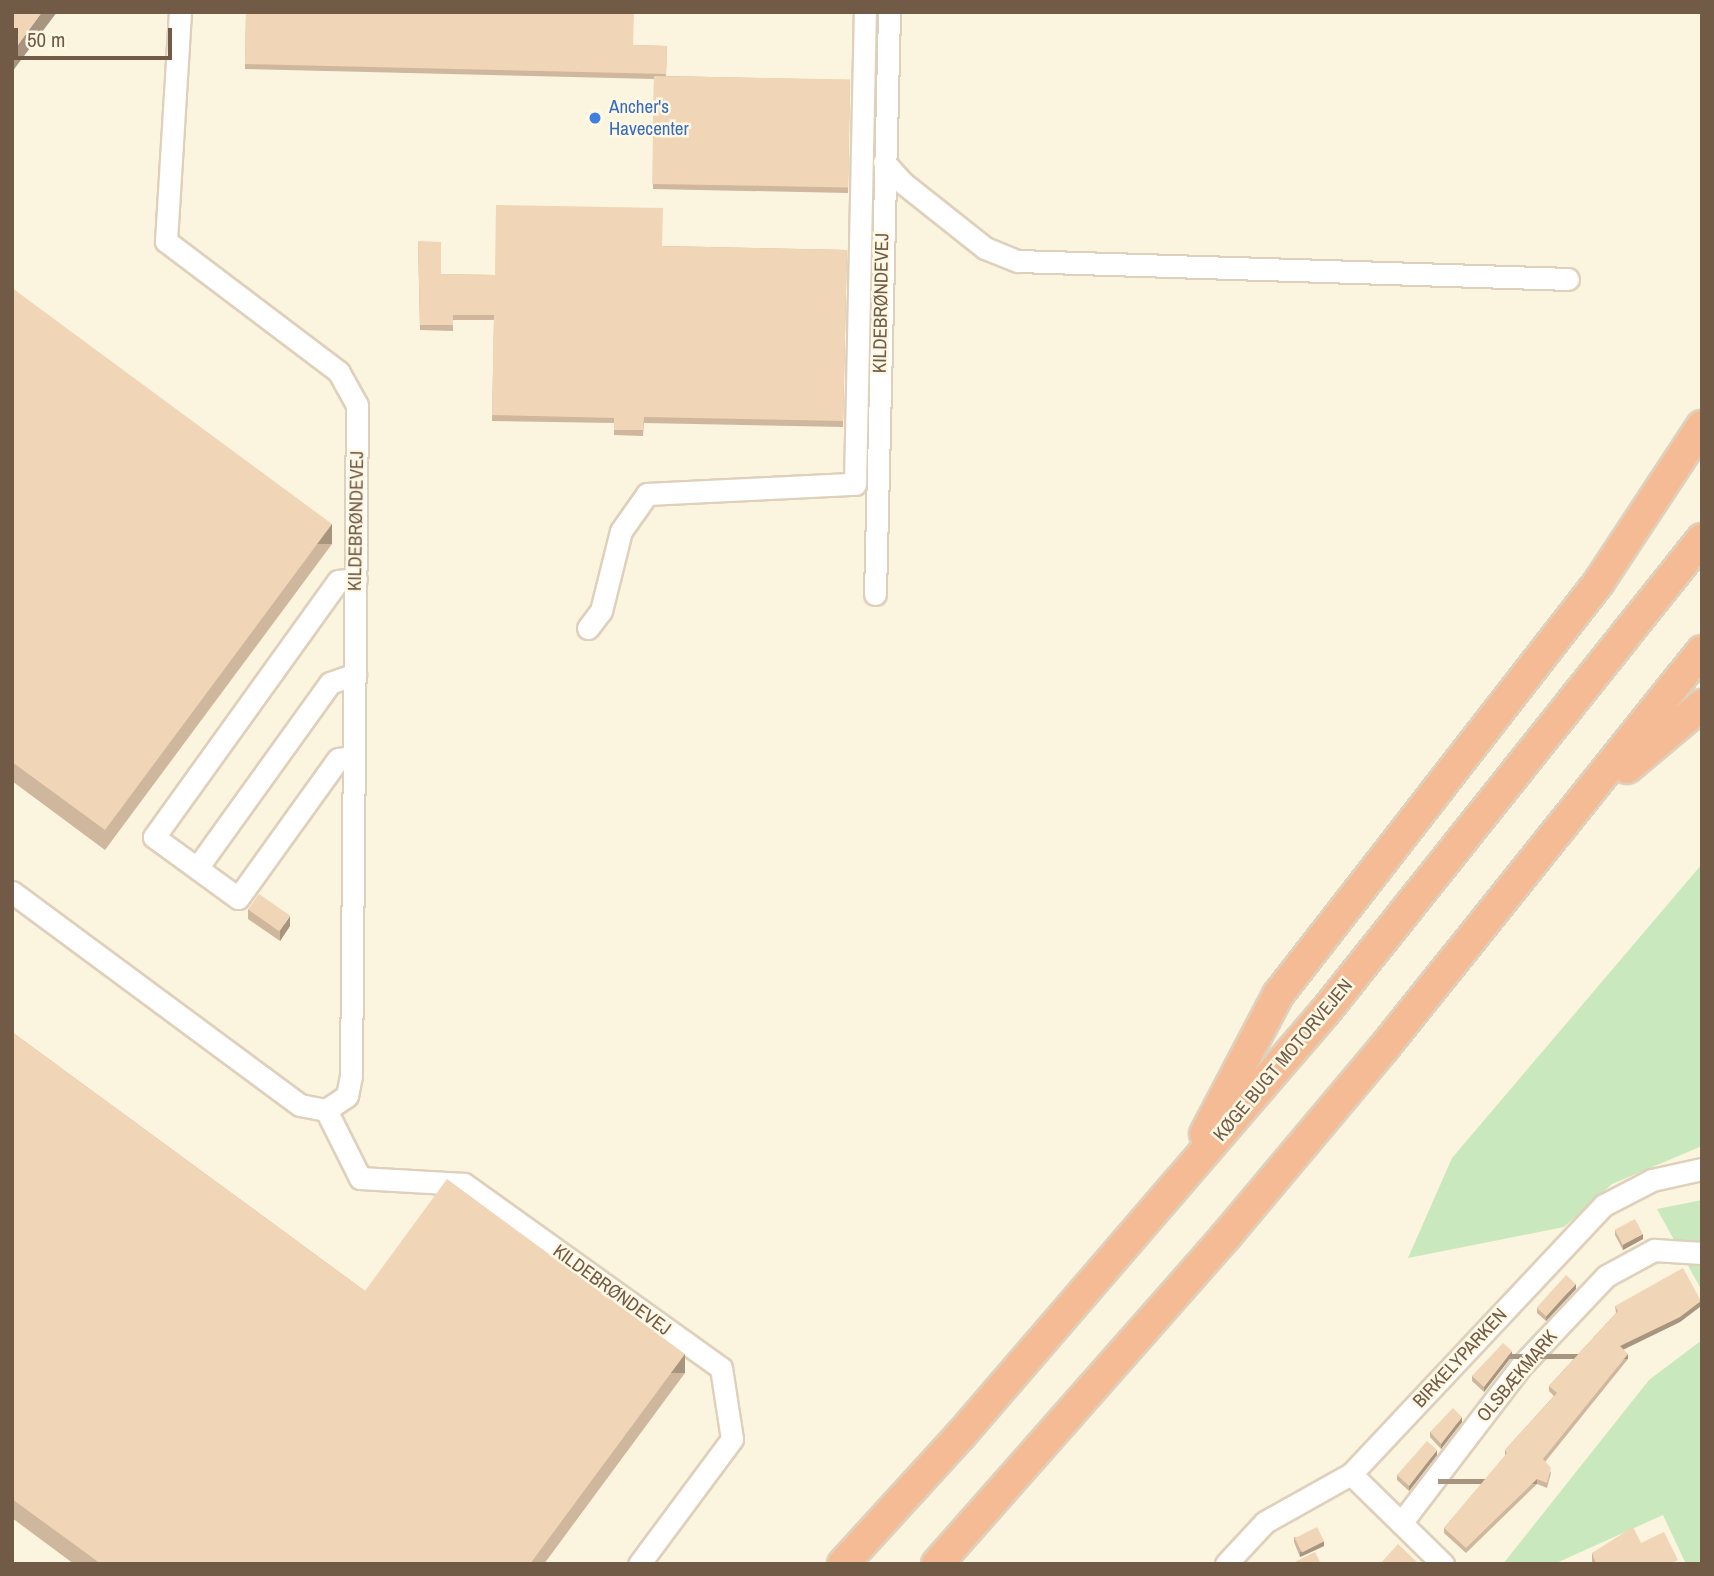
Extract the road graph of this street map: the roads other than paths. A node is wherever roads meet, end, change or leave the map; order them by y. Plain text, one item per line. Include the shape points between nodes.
1 (180, 12) edge
2 (865, 12) edge
3 (889, 12) edge
4 (884, 162) junction
5 (1568, 279) dead end
6 (1702, 426) edge
7 (1702, 539) edge
8 (356, 579) junction
9 (875, 594) dead end
10 (588, 628) dead end
11 (1702, 651) edge
12 (355, 674) junction
13 (1702, 705) edge
14 (354, 757) junction
15 (1581, 806) junction
16 (197, 868) junction
17 (12, 892) edge
18 (326, 1110) junction
19 (1702, 1169) edge
20 (1178, 1185) junction
21 (1702, 1253) edge
22 (1351, 1474) junction
23 (1401, 1523) junction
24 (639, 1564) edge
25 (843, 1564) edge
26 (937, 1564) edge
27 (1226, 1564) edge
28 (1443, 1564) edge

1 - 8 street, KILDEBRØNDEVEJ via 166,241 339,372 351,387 358,405
2 - 10 street via 855,484 647,494 621,531 601,611
3 - 4 street, KILDEBRØNDEVEJ
4 - 5 street via 903,183 985,248 1018,261
4 - 9 street, KILDEBRØNDEVEJ
6 - 20 highway via 1599,582 1278,995
7 - 20 highway, KØGE BUGT MOTORVEJEN via 1515,778
8 - 12 street, KILDEBRØNDEVEJ
8 - 16 street via 338,581 154,837
11 - 15 highway
12 - 14 street, KILDEBRØNDEVEJ
12 - 16 street via 330,683
13 - 15 highway
14 - 16 street via 338,759 238,898
14 - 18 street, KILDEBRØNDEVEJ via 351,1076 347,1096
15 - 26 highway via 1226,1236
17 - 18 street via 300,1105
18 - 24 street, KILDEBRØNDEVEJ via 360,1178 464,1184 721,1368 732,1439
19 - 22 street, BIRKELYPARKEN via 1652,1180 1604,1205
20 - 25 highway, KØGE BUGT MOTORVEJEN
21 - 23 street, OLSBÆKMARK via 1654,1250 1606,1276 1521,1366
22 - 23 street
22 - 27 street, BIRKELYPARKEN via 1265,1522
23 - 28 street

